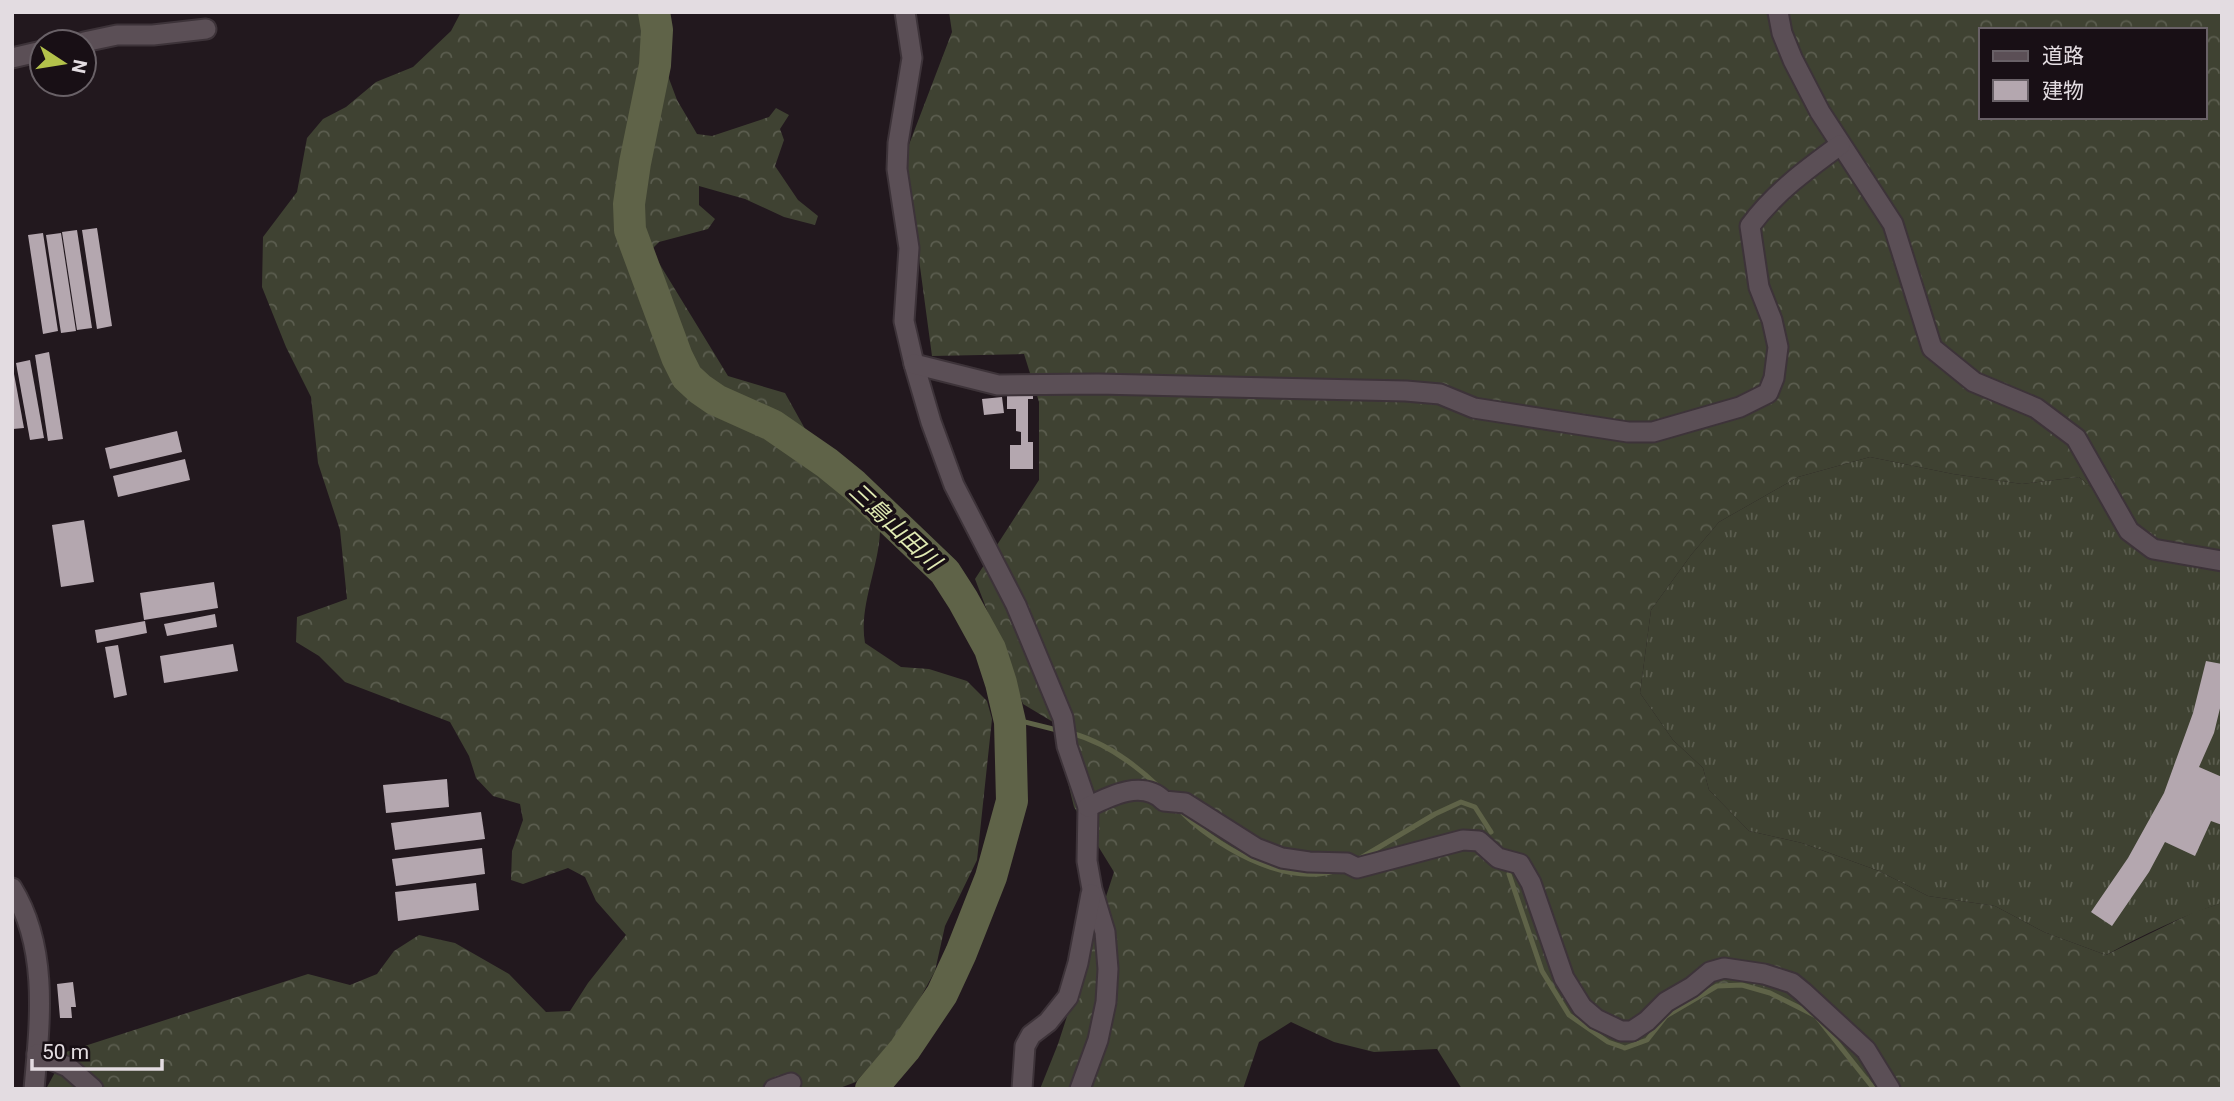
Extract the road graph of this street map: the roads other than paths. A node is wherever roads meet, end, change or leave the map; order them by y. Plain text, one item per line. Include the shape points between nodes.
1 (905, 12) edge
2 (1777, 12) edge
3 (205, 29) dead end
4 (98, 39) edge
5 (1840, 145) junction
6 (914, 364) junction
7 (2222, 561) edge
8 (1088, 807) junction
9 (12, 888) edge
10 (1092, 889) junction
11 (37, 1054) junction
12 (34, 1089) edge
13 (93, 1089) edge
14 (1022, 1089) edge
15 (1080, 1089) edge
16 (1890, 1089) edge

1 - 6 street via 912,58 897,169 909,248 904,321
2 - 5 street via 1793,60
3 - 4 street
5 - 6 street via 1793,180 1749,226 1759,287 1778,347 1768,393 1741,407 1653,432 1474,408 1440,394 998,385
5 - 7 street via 1892,224 1932,348 1974,382 2036,408 2076,438 2129,531 2152,549
6 - 8 street via 954,485 1016,605 1063,718 1067,746
8 - 10 street via 1087,861
8 - 16 street via 1127,790 1147,793 1164,802 1185,803 1256,848 1282,858 1352,866 1463,840 1479,841 1498,858 1520,864 1564,978 1582,1007 1596,1019 1632,1031 1710,972 1724,968 1764,974 1792,983 1866,1049
9 - 11 street via 25,912 38,975
10 - 14 street via 1068,996 1025,1046
10 - 15 street via 1105,932 1108,969 1098,1040
11 - 12 street
11 - 13 street via 68,1067

